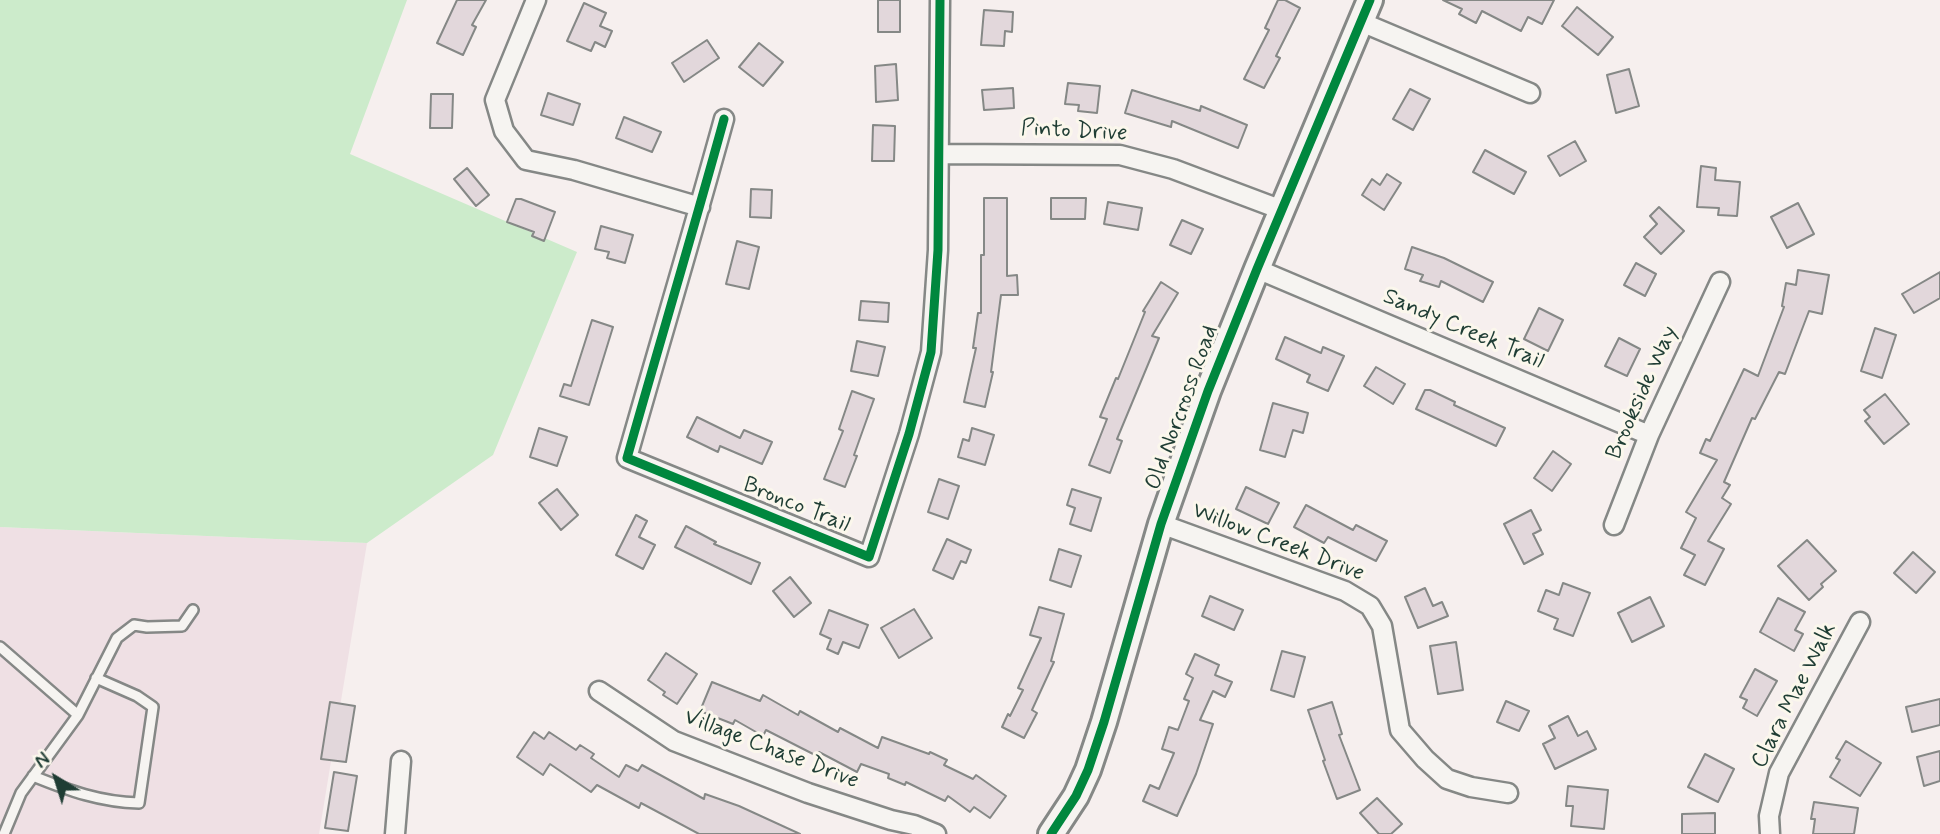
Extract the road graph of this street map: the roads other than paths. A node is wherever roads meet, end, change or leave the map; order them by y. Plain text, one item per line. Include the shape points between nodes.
1 (536, 0) edge
2 (940, 0) edge
3 (1365, 11) edge
4 (1530, 93) dead end
5 (724, 119) dead end
6 (939, 154) junction
7 (700, 207) junction
8 (1282, 210) junction
9 (1257, 269) junction
10 (1720, 282) dead end
11 (1649, 435) junction
12 (1161, 524) junction
13 (1614, 524) dead end
14 (193, 610) dead end
15 (1860, 622) dead end
16 (0, 647) edge
17 (96, 678) junction
18 (599, 691) dead end
19 (78, 715) junction
20 (401, 761) dead end
21 (33, 776) junction
22 (1508, 793) dead end
23 (4, 834) edge
24 (395, 834) edge
25 (936, 834) edge
26 (1051, 834) edge
27 (1770, 834) edge

1 - 7 street via 495,100 503,131 526,160
2 - 6 street, Bronco Trail
3 - 4 street
3 - 8 street, Old Norcross Road
5 - 7 street, Bronco Trail
6 - 7 street, Bronco Trail via 931,352 869,557 628,458
6 - 8 street, Pinto Drive via 1119,155 1173,169
8 - 9 street, Old Norcross Road
9 - 11 street, Sandy Creek Trail
9 - 12 street, Old Norcross Road
10 - 11 street, Brookside Way
11 - 13 street, Brookside Way
12 - 22 street, Willow Creek Drive via 1345,591 1370,606 1382,626 1400,730 1447,779
12 - 26 street, Old Norcross Road via 1088,770
14 - 17 lane via 182,626 134,625 117,638
15 - 27 street, Clara Mae Walk via 1779,774 1769,816
16 - 19 lane
17 - 19 lane
17 - 21 lane via 153,707 139,803 77,794
18 - 25 street, Village Chase Drive via 674,741 808,793
19 - 21 lane
20 - 24 street
21 - 23 lane

